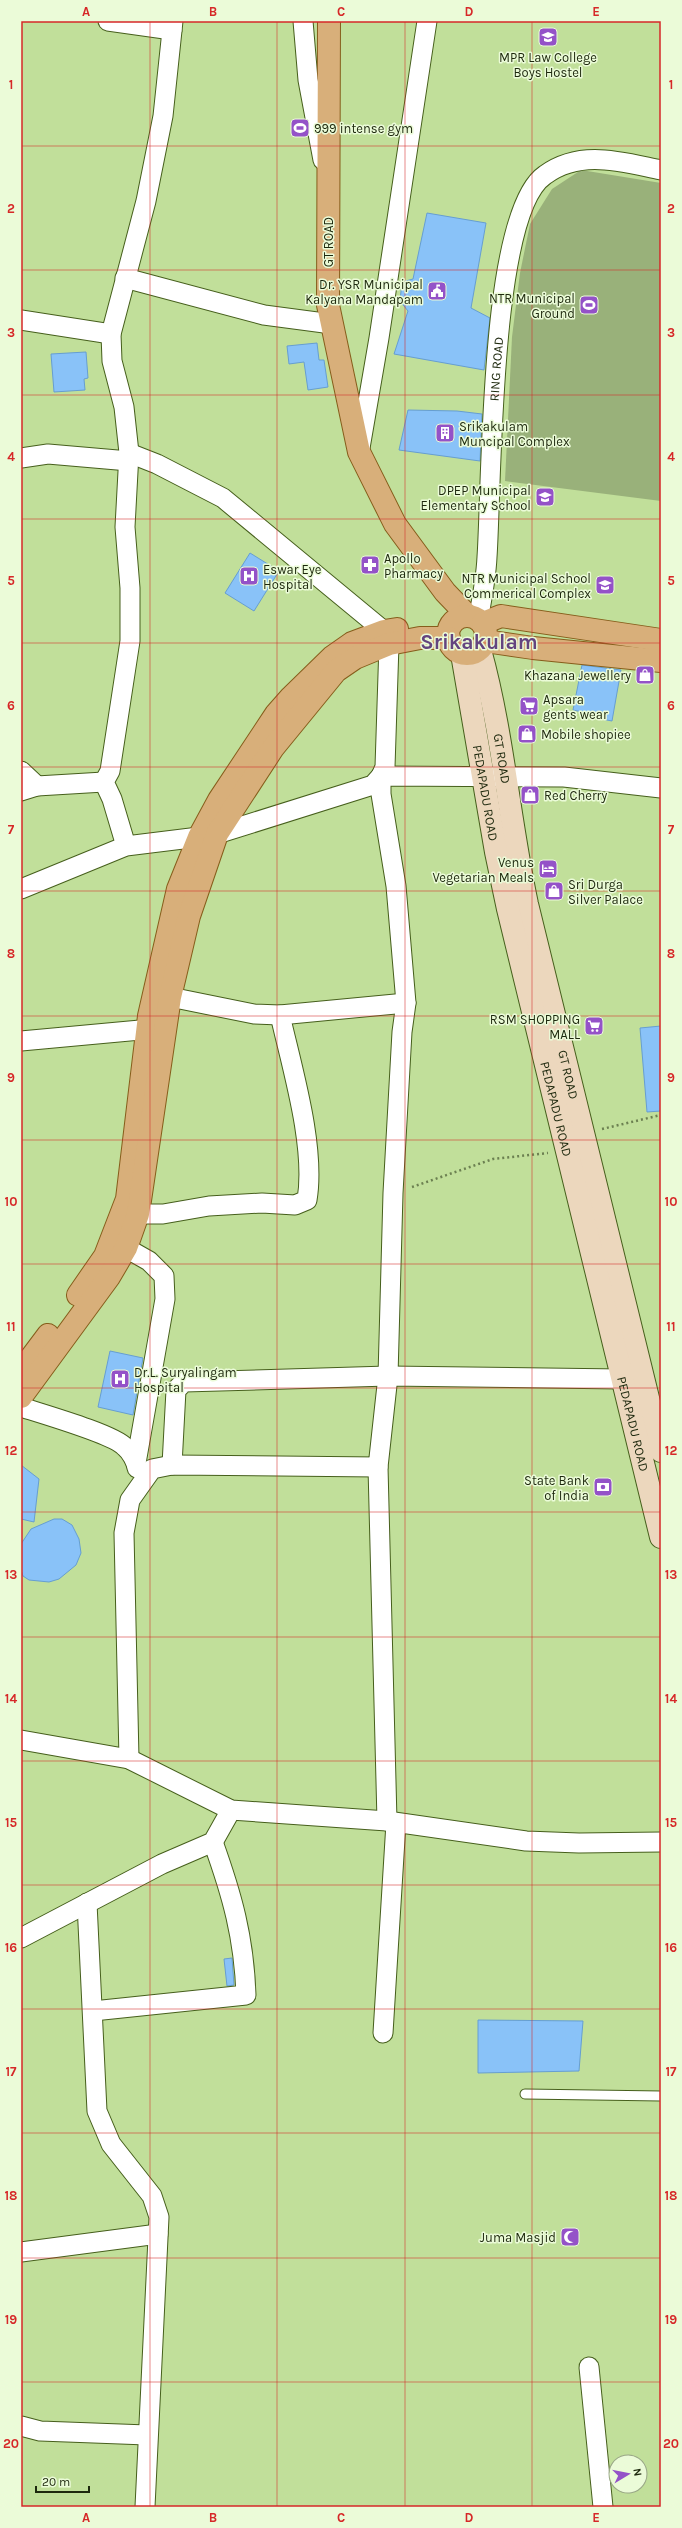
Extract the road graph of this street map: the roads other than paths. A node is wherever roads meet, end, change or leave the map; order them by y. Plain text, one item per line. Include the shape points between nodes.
1 (108, 21) edge
2 (304, 21) edge
3 (329, 21) edge
4 (427, 21) edge
5 (172, 26) edge
6 (661, 170) edge
7 (328, 181) junction
8 (125, 278) junction
9 (21, 320) edge
10 (332, 324) junction
11 (111, 334) junction
12 (359, 452) junction
13 (129, 457) junction
14 (21, 458) edge
15 (468, 632) junction
16 (386, 637) junction
17 (661, 640) edge
18 (661, 661) edge
19 (21, 771) edge
20 (381, 776) junction
21 (482, 778) junction
22 (505, 778) junction
23 (104, 782) junction
24 (661, 788) edge
25 (29, 789) edge
26 (208, 835) junction
27 (126, 846) junction
28 (21, 889) edge
29 (170, 997) junction
30 (406, 1003) junction
31 (280, 1015) junction
32 (157, 1028) junction
33 (21, 1041) edge
34 (577, 1147) junction
35 (138, 1214) junction
36 (126, 1248) junction
37 (21, 1371) edge
38 (388, 1376) junction
39 (621, 1379) junction
40 (21, 1397) edge
41 (21, 1407) edge
42 (661, 1451) edge
43 (136, 1463) junction
44 (172, 1465) junction
45 (378, 1467) junction
46 (140, 1485) junction
47 (661, 1537) edge
48 (21, 1740) edge
49 (129, 1759) junction
50 (231, 1810) junction
51 (392, 1822) junction
52 (213, 1842) junction
53 (661, 1842) edge
54 (87, 1903) junction
55 (21, 1938) edge
56 (92, 2011) junction
57 (383, 2033) dead end
58 (525, 2094) dead end
59 (661, 2096) edge
60 (158, 2234) junction
61 (21, 2252) edge
62 (589, 2367) dead end
63 (21, 2426) edge
64 (147, 2435) junction
65 (145, 2507) edge
66 (603, 2507) edge

1 - 5 street
2 - 7 street via 308,80
3 - 7 main road, GT ROAD
4 - 12 street
5 - 8 street via 163,116 146,201
6 - 15 street, RING ROAD via 600,159 572,160 544,175 524,202 509,257 497,348 487,558
7 - 10 main road, GT ROAD via 328,305
8 - 10 street via 264,315
8 - 11 street
9 - 11 street
10 - 12 main road, GT ROAD
11 - 13 street via 112,361 124,407
12 - 15 main road, GT ROAD via 395,524 445,592
13 - 14 street via 48,454
13 - 16 street via 157,464 223,498
13 - 23 street via 125,527 130,588 130,641 110,771
15 - 16 main road via 422,626
15 - 17 main road via 502,616
15 - 18 main road via 533,648
15 - 21 main road, PEDAPADU ROAD
15 - 22 main road, GT ROAD via 491,689
16 - 20 street via 385,767
16 - 26 main road via 366,636 342,650 291,697 276,714 219,800
19 - 25 street
20 - 21 street
20 - 26 street via 372,786
20 - 30 street via 381,794 396,886
21 - 22 street
21 - 34 main road, PEDAPADU ROAD via 508,908
22 - 24 street via 564,777
22 - 34 main road, GT ROAD via 515,848
23 - 25 street
23 - 27 street
26 - 27 street
26 - 29 main road
26 - 32 main road via 178,889 149,1016
27 - 28 street
29 - 31 street via 254,1014
29 - 32 main road
30 - 31 street
30 - 38 street via 402,1032 393,1193
31 - 35 street via 305,1132 309,1189 307,1200 295,1205 262,1203 209,1206 163,1214
32 - 33 street
32 - 35 main road
32 - 37 main road via 142,1058 130,1179 118,1224 105,1256
34 - 39 main road, PEDAPADU ROAD
34 - 42 main road, GT ROAD
35 - 36 main road
36 - 40 main road via 109,1277
36 - 43 street via 150,1261 164,1276 165,1299
38 - 39 street
38 - 44 street via 184,1382 176,1390
38 - 45 street
39 - 47 main road, PEDAPADU ROAD
41 - 43 street via 125,1446
43 - 46 street
44 - 45 street
44 - 46 street via 152,1469
45 - 51 street
46 - 49 street via 130,1500 124,1533
48 - 49 street
49 - 50 street
50 - 51 street
50 - 52 street
51 - 53 street via 526,1841
51 - 57 street
52 - 54 street via 162,1864
52 - 56 street via 240,1929 246,1995
54 - 55 street
54 - 56 street
56 - 60 street via 97,2111 111,2144 152,2196 159,2217
58 - 59 lane
60 - 61 street
60 - 64 street
62 - 66 street
63 - 64 street via 40,2432
64 - 65 street

